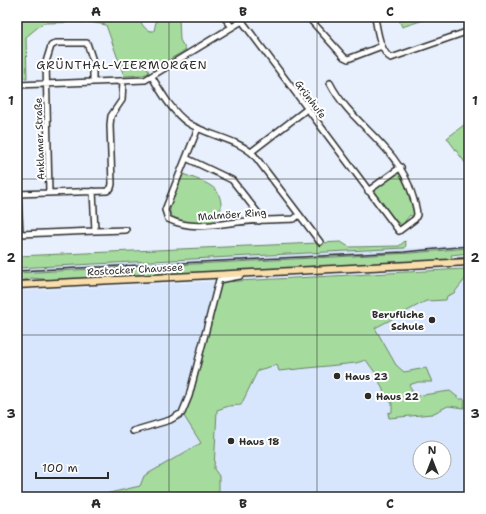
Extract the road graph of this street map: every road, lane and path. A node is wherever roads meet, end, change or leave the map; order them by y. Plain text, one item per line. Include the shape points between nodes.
1 (224, 17) edge
2 (308, 17) edge
3 (375, 17) edge
4 (244, 19) edge
5 (232, 27) junction
6 (469, 31) edge
7 (382, 46) junction
8 (152, 77) junction
9 (123, 81) junction
10 (93, 82) junction
11 (330, 83) dead end
12 (46, 84) junction
13 (17, 85) edge
14 (307, 109) junction
15 (198, 128) junction
16 (251, 152) junction
17 (186, 158) junction
18 (401, 167) junction
19 (94, 191) junction
20 (368, 191) junction
21 (50, 193) junction
22 (18, 194) edge
23 (299, 215) junction
24 (259, 221) junction
25 (126, 230) dead end
26 (95, 231) junction
27 (19, 234) edge
28 (320, 242) dead end
29 (469, 262) edge
30 (254, 273) junction
31 (17, 285) edge
32 (133, 431) dead end

1 - 5 street
2 - 7 street via 348,59
3 - 7 street
4 - 5 street
4 - 14 street, Grünhufe
5 - 8 street
6 - 7 street via 394,58 387,56
8 - 9 street via 145,80
8 - 15 street via 179,116
9 - 10 street
9 - 19 street via 122,100 110,120 111,188
10 - 12 street
10 - 12 street, Anklamer Straße via 93,61 87,43 56,43 51,46 48,54
11 - 18 street, Grünhufe via 345,104
12 - 13 street
12 - 21 street, Anklamer Straße
14 - 16 street
14 - 20 street, Grünhufe
15 - 16 street
15 - 17 street, Malmöer Ring
16 - 23 street
17 - 24 street via 232,180 258,213
17 - 24 street, Malmöer Ring via 165,210 168,219 199,226
18 - 20 street
18 - 20 street, Grünhufe via 408,179 417,215 399,231
19 - 21 street
19 - 26 street
21 - 22 street
22 - 27 street
23 - 24 street, Malmöer Ring via 294,219
23 - 28 street
25 - 26 street
26 - 27 street
29 - 30 main road, Rostocker Chaussee
30 - 31 main road, Rostocker Chaussee
30 - 32 street, Rostocker Chaussee via 219,280 189,396 182,413 170,420

